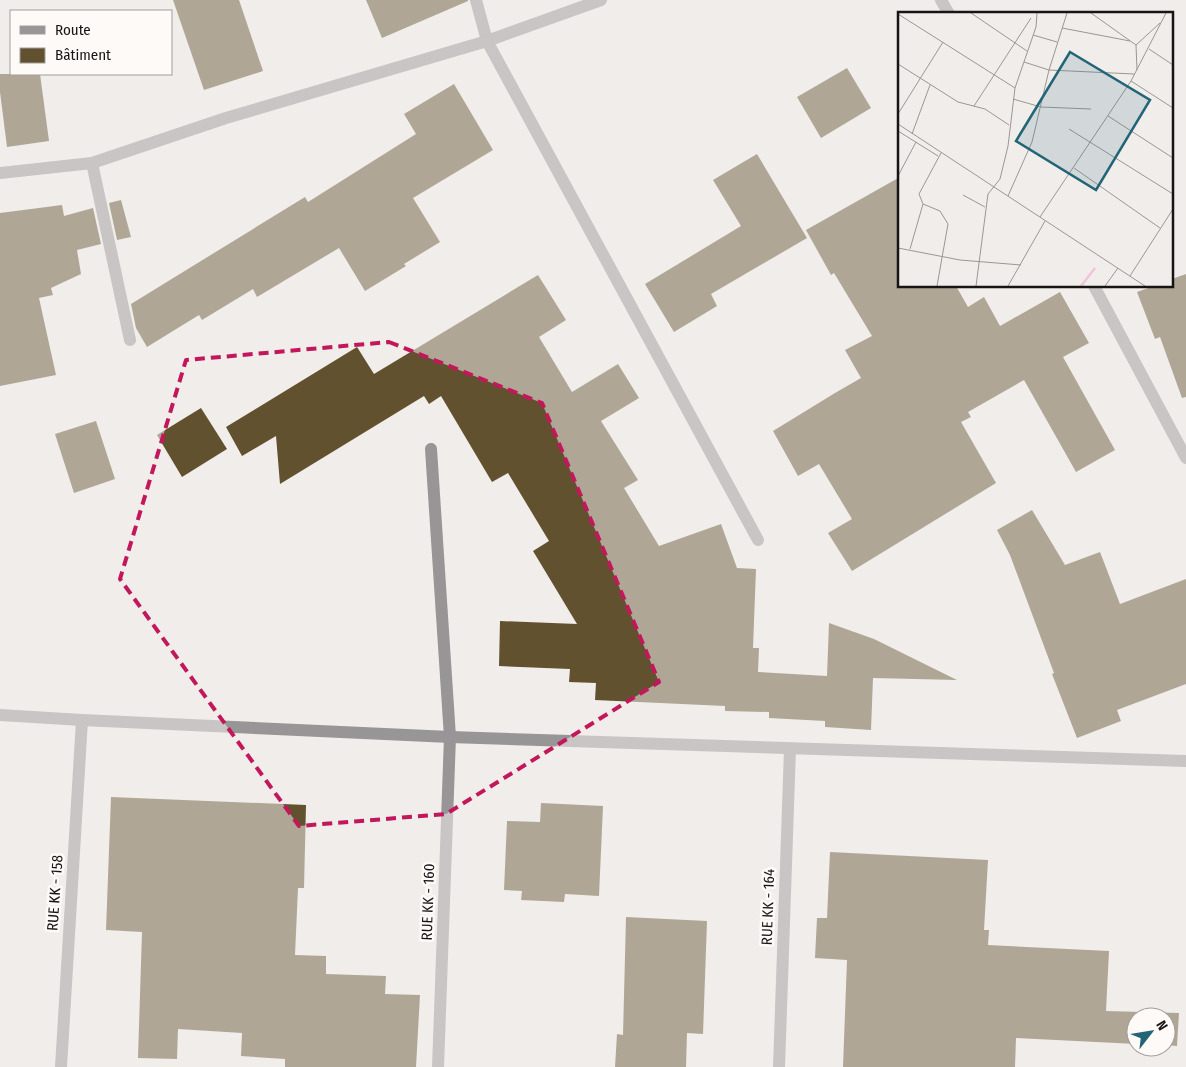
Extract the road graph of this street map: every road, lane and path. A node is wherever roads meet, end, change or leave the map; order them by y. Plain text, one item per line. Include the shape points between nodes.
1 (476, 0) edge
2 (601, 0) edge
3 (942, 0) edge
4 (948, 12) edge
5 (487, 41) junction
6 (92, 163) junction
7 (0, 173) edge
8 (1095, 288) edge
9 (130, 340) dead end
10 (431, 449) dead end
11 (1186, 458) edge
12 (758, 540) dead end
13 (0, 715) edge
14 (82, 720) junction
15 (450, 738) junction
16 (790, 749) junction
17 (1186, 761) edge
18 (61, 1067) edge
19 (438, 1067) edge
20 (779, 1067) edge

1 - 5 street
2 - 5 street
3 - 4 street
5 - 6 street via 226,118
5 - 12 street
6 - 7 street
6 - 9 street
8 - 11 street
10 - 15 street, RUE KK - 160
13 - 14 street
14 - 15 street
14 - 18 street, RUE KK - 158
15 - 16 street
15 - 19 street, RUE KK - 160
16 - 17 street
16 - 20 street, RUE KK - 164

